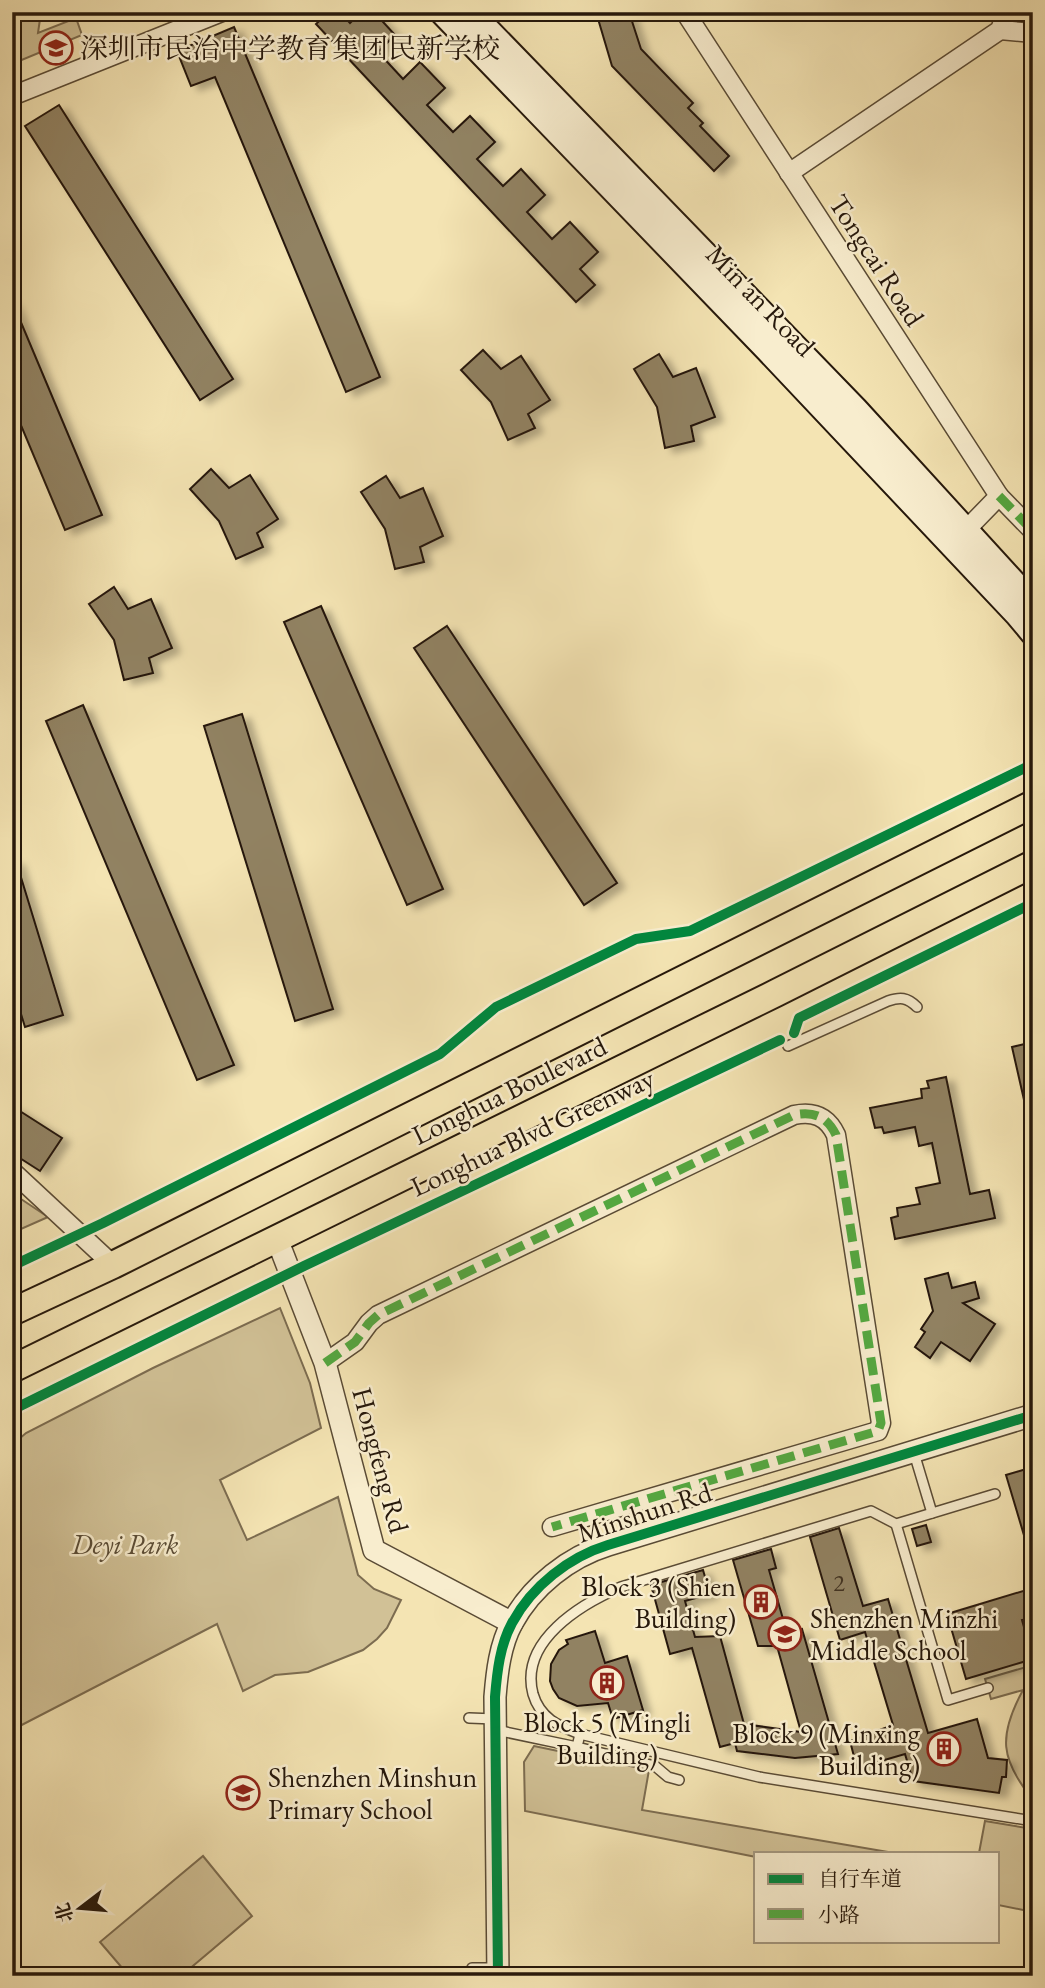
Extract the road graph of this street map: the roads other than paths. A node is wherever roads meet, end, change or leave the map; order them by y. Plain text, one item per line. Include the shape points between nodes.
1 (222, 12) edge
2 (442, 12) edge
3 (470, 12) edge
4 (685, 12) edge
5 (1006, 12) edge
6 (1000, 30) junction
7 (1033, 33) edge
8 (12, 96) edge
9 (789, 173) junction
10 (999, 496) junction
11 (966, 530) junction
12 (1033, 531) edge
13 (1033, 604) edge
14 (1033, 633) edge
15 (1028, 805) edge
16 (1028, 868) edge
17 (917, 1007) dead end
18 (788, 1045) dead end
19 (12, 1171) edge
20 (277, 1239) junction
21 (113, 1265) junction
22 (12, 1312) edge
23 (325, 1363) junction
24 (12, 1369) edge
25 (1033, 1415) edge
26 (913, 1451) junction
27 (995, 1494) dead end
28 (932, 1513) junction
29 (896, 1524) junction
30 (552, 1527) dead end
31 (512, 1623) junction
32 (988, 1688) dead end
33 (469, 1718) dead end
34 (496, 1724) junction
35 (580, 1734) junction
36 (577, 1747) junction
37 (679, 1780) dead end
38 (1033, 1821) edge
39 (472, 1968) dead end
40 (498, 1972) edge

1 - 8 street
2 - 14 main road, Min'an Road
3 - 11 main road, Min'an Road via 855,409
4 - 9 street, Tongcai Road
5 - 6 street
6 - 7 street
6 - 9 street
9 - 10 street, Tongcai Road
10 - 11 street
10 - 12 street, Tongcai Road
11 - 13 main road, Min'an Road
15 - 21 main road, Longhua Boulevard
16 - 20 main road, Longhua Boulevard
17 - 18 lane via 909,999 888,1001
19 - 21 street
20 - 23 street, Hongfeng Rd
20 - 24 main road, Longhua Boulevard
21 - 22 main road, Longhua Boulevard
23 - 30 street via 355,1342 378,1315 794,1115 823,1118 835,1135 881,1423 878,1431
23 - 31 street, Hongfeng Rd via 374,1550
25 - 26 street, Minshun Rd
26 - 28 lane
26 - 31 street, Minshun Rd via 587,1551 555,1572
27 - 28 lane
28 - 29 lane
29 - 32 lane via 948,1700
29 - 35 lane via 871,1511 621,1587 579,1609 538,1651 531,1687 542,1713
31 - 34 street, Minshun Rd via 497,1674
33 - 34 lane
34 - 36 lane
34 - 40 street, Minshun Rd
35 - 36 lane
35 - 38 lane via 759,1777
36 - 37 lane via 655,1766
39 - 40 lane

